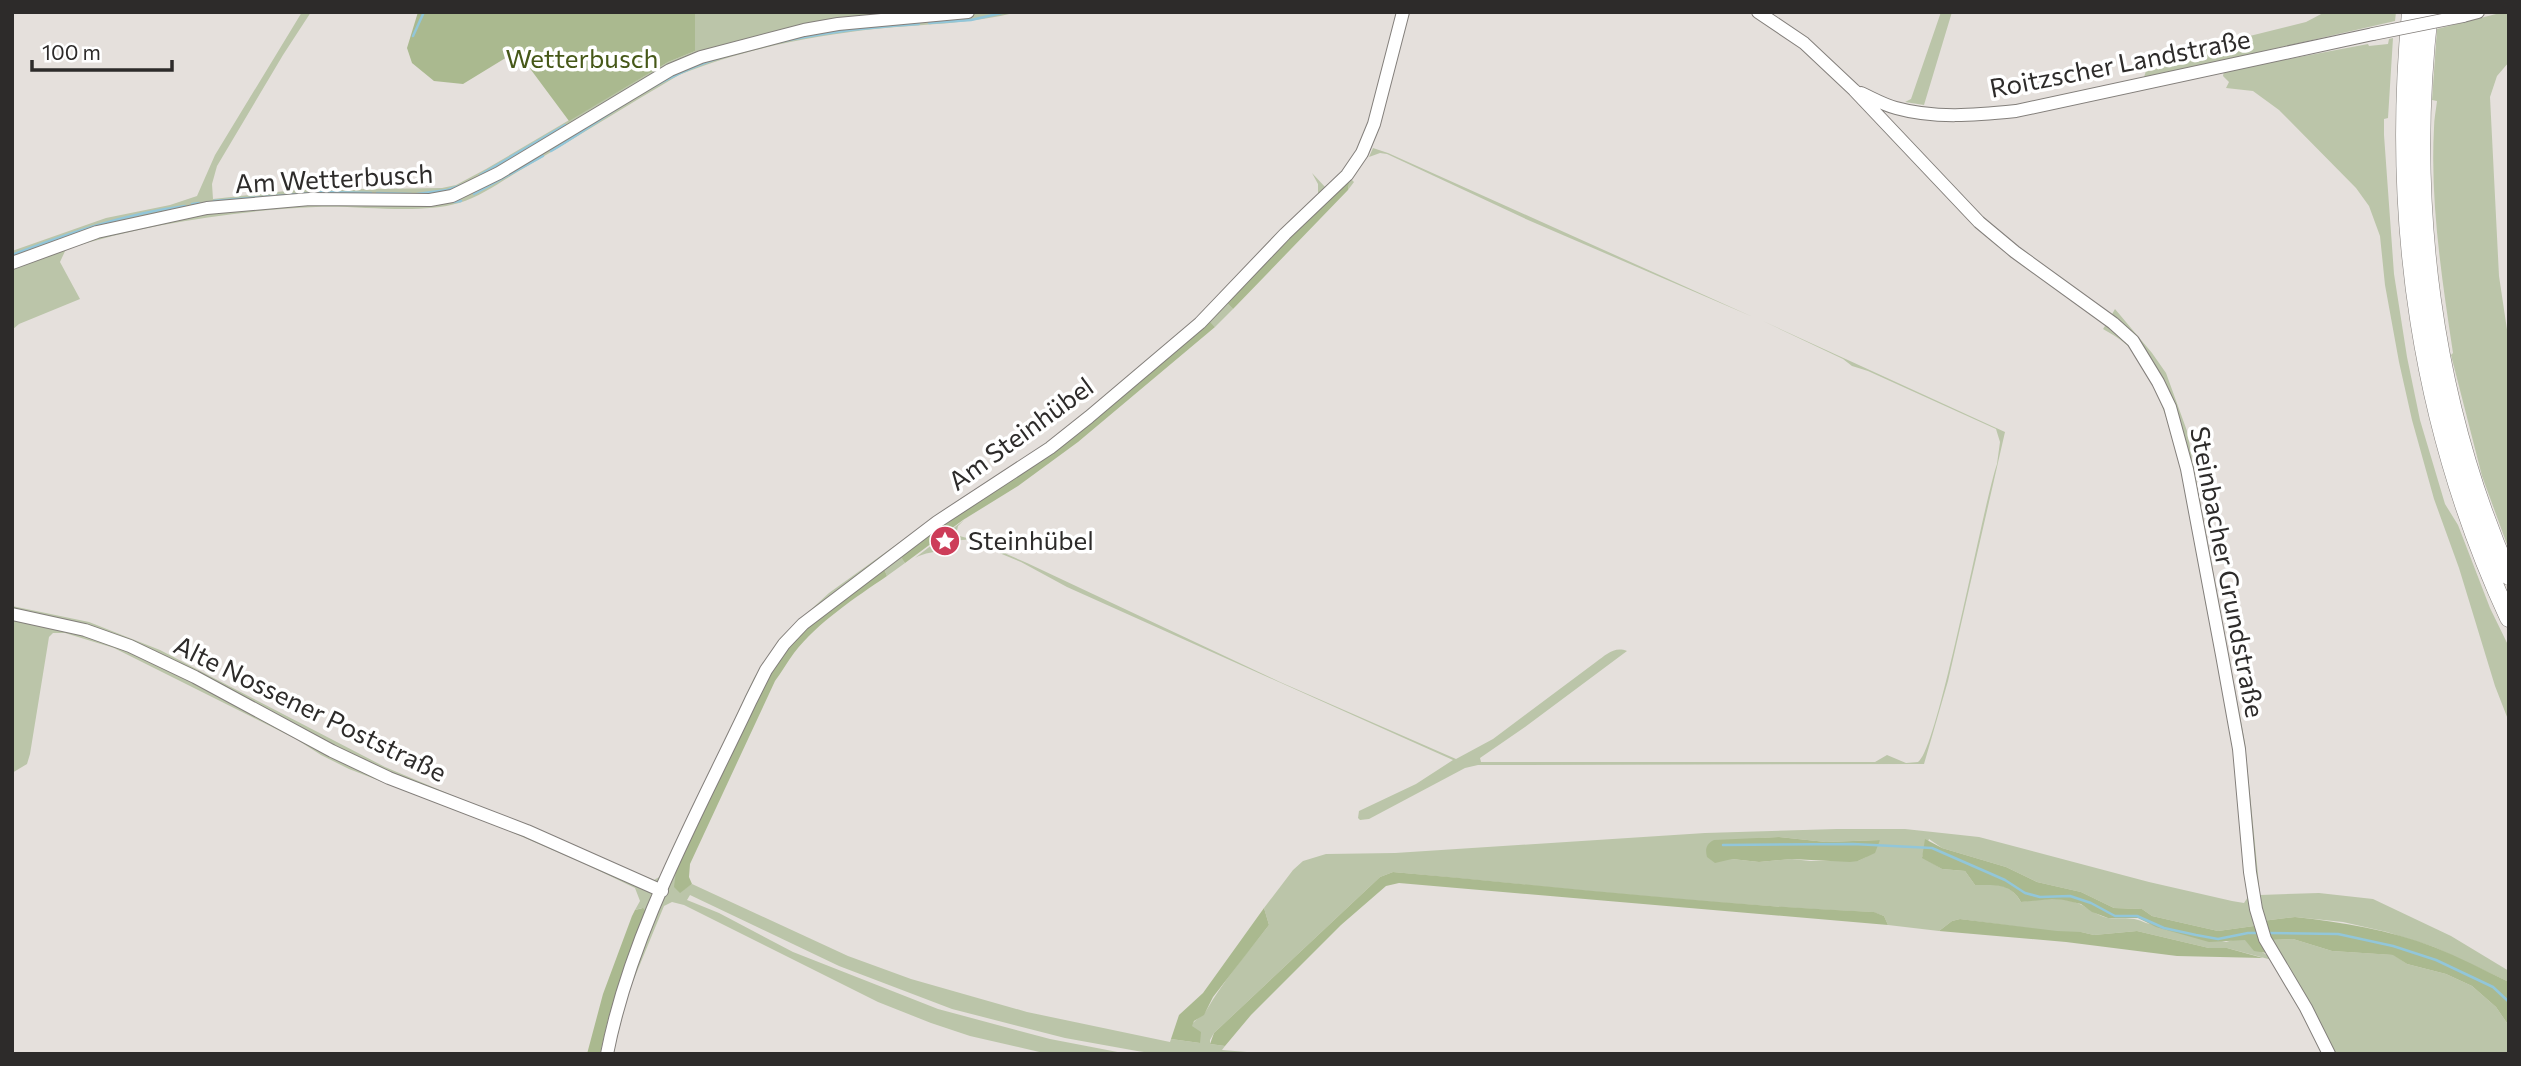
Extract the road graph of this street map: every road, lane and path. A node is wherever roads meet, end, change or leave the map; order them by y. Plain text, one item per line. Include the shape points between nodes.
1 (968, 12) edge
2 (1403, 12) edge
3 (1758, 12) edge
4 (2411, 12) edge
5 (2429, 12) edge
6 (2478, 12) edge
7 (1854, 90) junction
8 (1894, 108) junction
9 (1886, 124) junction
10 (12, 263) edge
11 (2509, 576) edge
12 (12, 614) edge
13 (2509, 618) edge
14 (662, 891) junction
15 (607, 1054) edge
16 (2329, 1054) edge

1 - 10 street, Am Wetterbusch via 838,24 701,57 670,70 499,173 452,196 430,200 310,199 207,208 128,224
2 - 14 street, Am Steinhübel via 1374,124 1347,175 1200,323 1089,417 822,607 784,644 756,690
3 - 7 street, Steinbacher Grundstraße via 1804,43
4 - 13 highway via 2405,196 2417,316 2458,488
5 - 11 highway via 2421,186 2429,277 2457,423
6 - 8 street, Roitzscher Landstraße, bridge via 2016,111 1967,116
7 - 8 street, Roitzscher Landstraße
7 - 9 street, Steinbacher Grundstraße
8 - 9 street
9 - 16 street, Steinbacher Grundstraße via 1979,222 2133,341 2170,407 2184,458 2239,749 2250,872 2263,934
12 - 14 street, Alte Nossener Poststraße via 85,630 130,646 389,778 527,831
14 - 15 street, Am Steinhübel via 620,999

